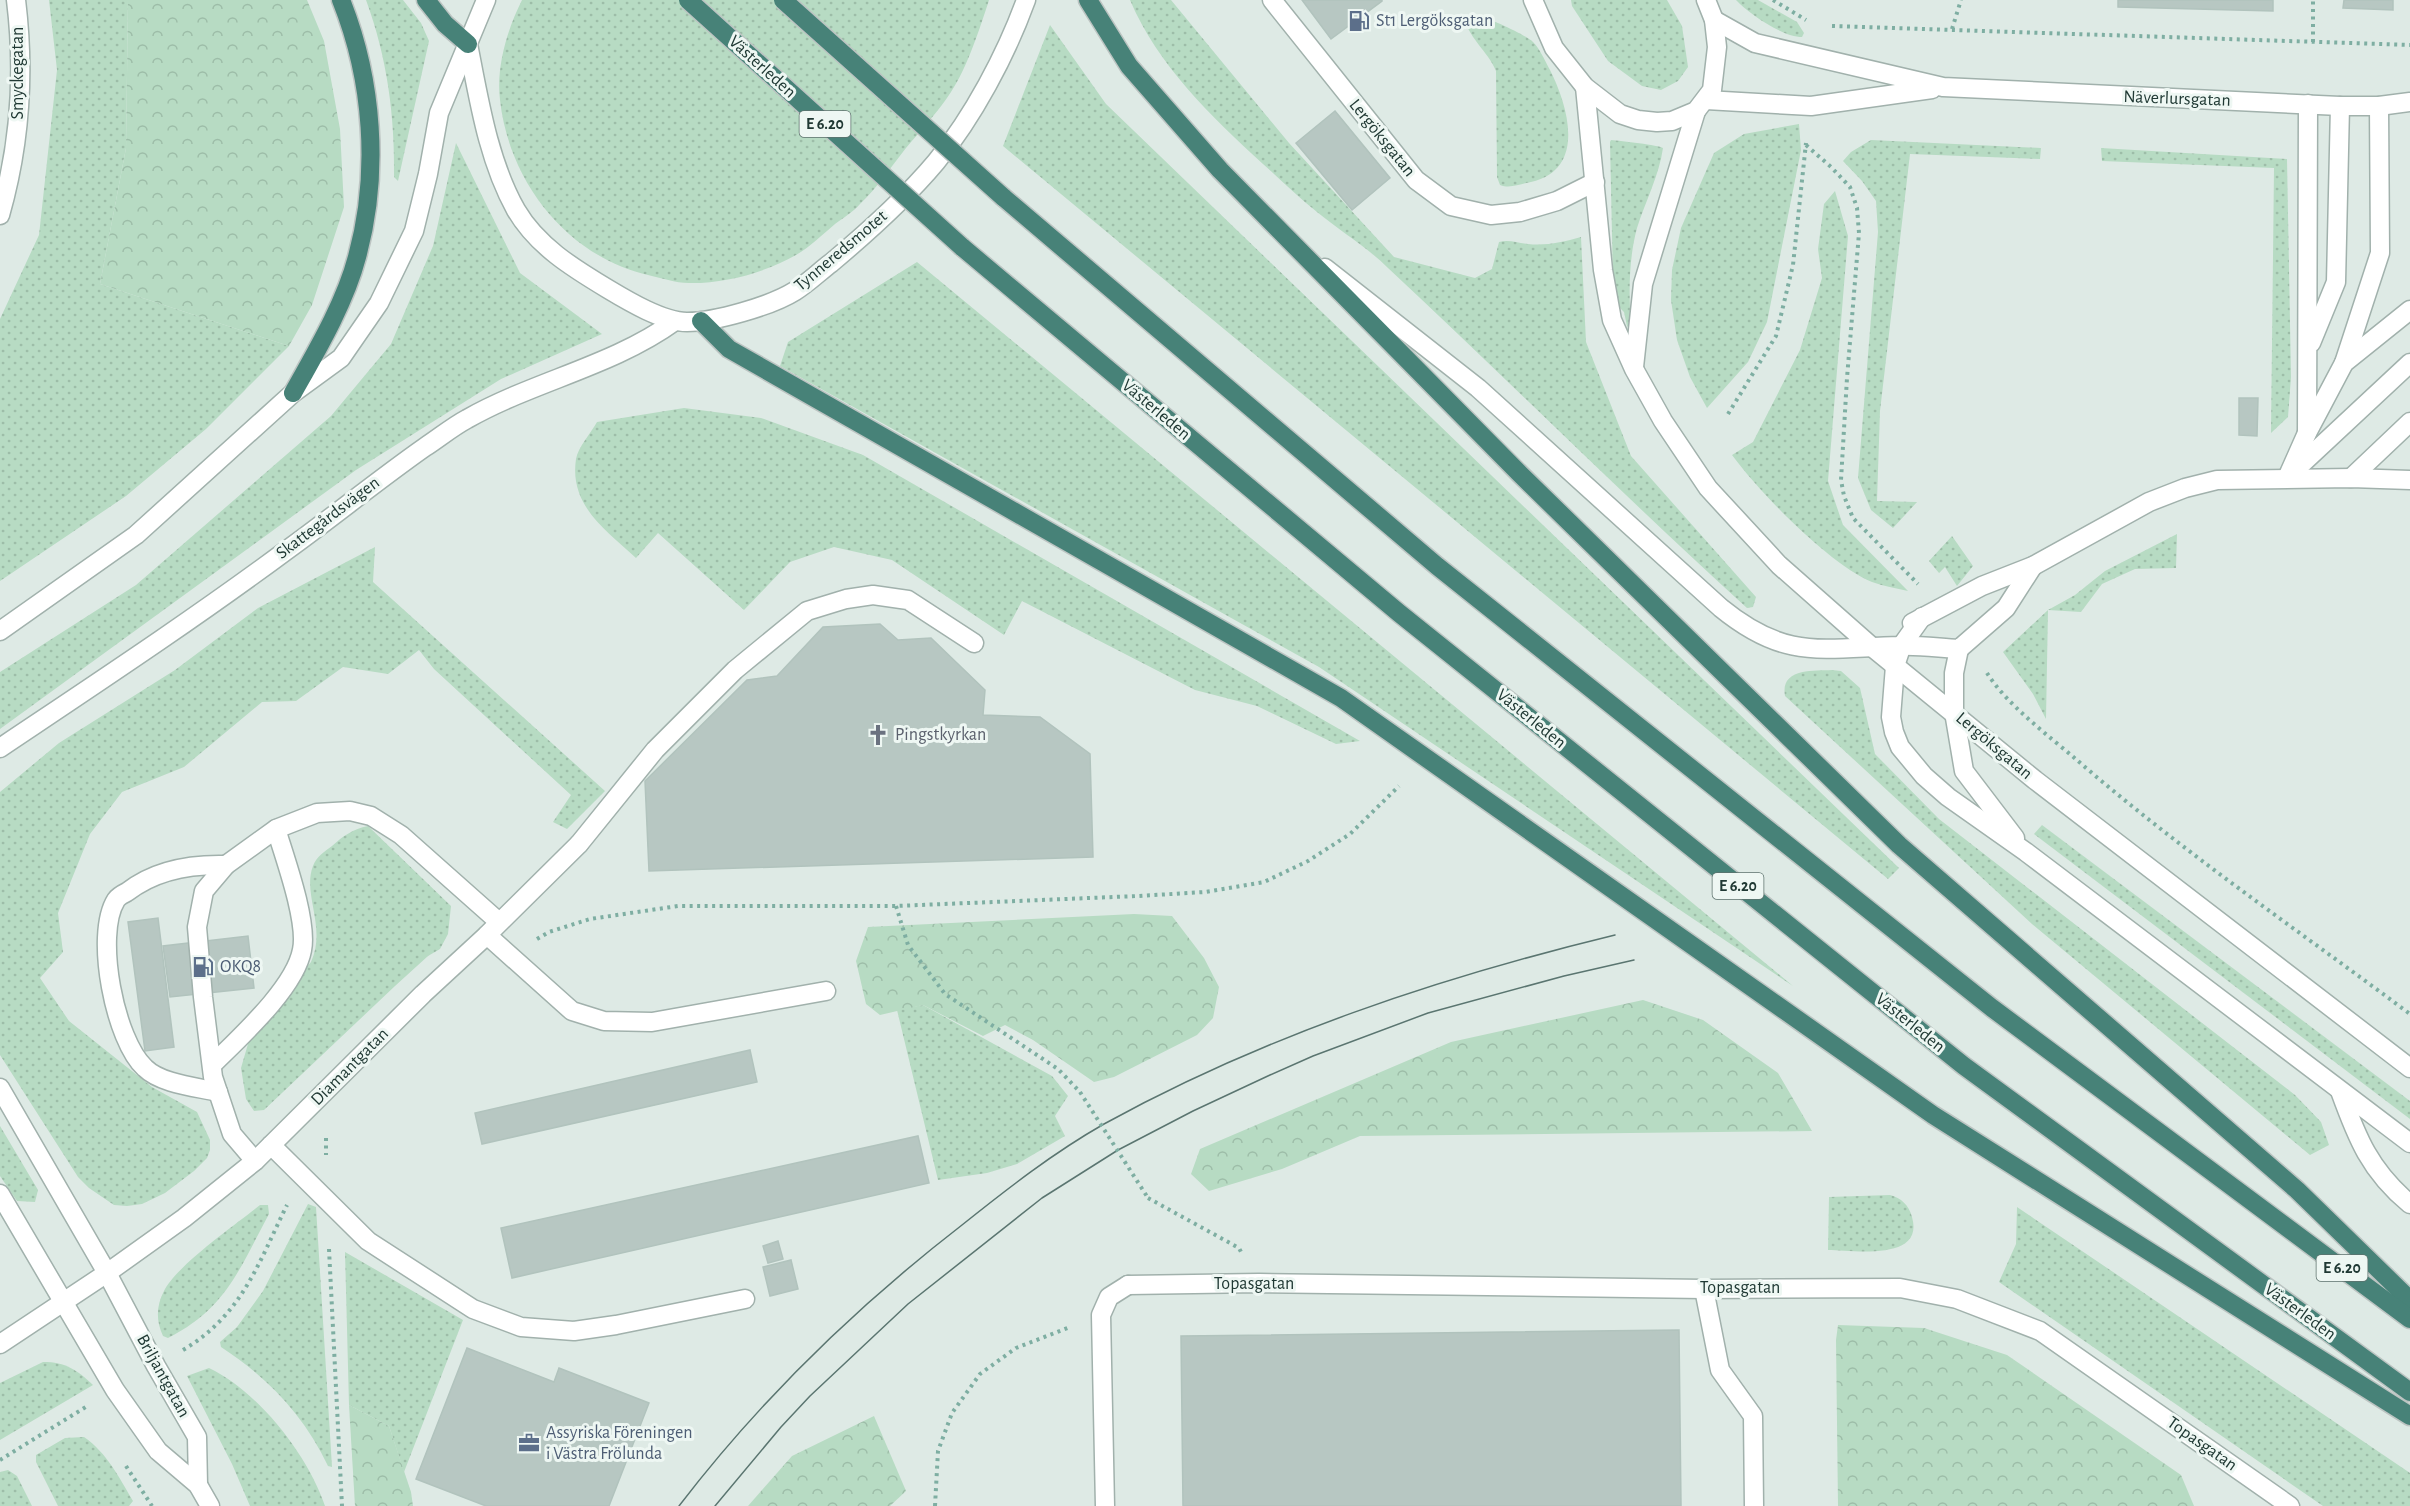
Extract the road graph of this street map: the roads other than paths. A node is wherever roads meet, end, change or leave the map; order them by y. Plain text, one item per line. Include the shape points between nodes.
1 (16, 0) edge
2 (341, 0) edge
3 (426, 0) edge
4 (486, 0) edge
5 (688, 0) edge
6 (783, 0) edge
7 (1026, 0) edge
8 (1088, 0) edge
9 (1272, 0) edge
10 (1533, 0) edge
11 (1706, 0) edge
12 (1714, 21) junction
13 (468, 45) junction
14 (1585, 87) junction
15 (1943, 87) junction
16 (2410, 102) edge
17 (2308, 104) junction
18 (2340, 105) junction
19 (2379, 105) junction
20 (1701, 106) junction
21 (1595, 182) junction
22 (0, 215) edge
23 (1283, 235) junction
24 (2410, 310) edge
25 (675, 321) junction
26 (701, 321) junction
27 (2308, 350) junction
28 (2344, 363) junction
29 (2410, 363) edge
30 (1634, 369) junction
31 (293, 393) junction
32 (2410, 422) edge
33 (2307, 433) junction
34 (2287, 478) junction
35 (2350, 478) junction
36 (2410, 480) edge
37 (2033, 566) junction
38 (1922, 617) junction
39 (0, 631) edge
40 (974, 643) dead end
41 (1902, 645) junction
42 (1872, 647) junction
43 (1959, 649) junction
44 (1895, 666) junction
45 (1954, 712) junction
46 (0, 748) edge
47 (276, 829) junction
48 (2026, 852) junction
49 (226, 865) junction
50 (493, 928) junction
51 (826, 991) dead end
52 (212, 1065) junction
53 (2410, 1068) edge
54 (0, 1088) edge
55 (2340, 1091) junction
56 (218, 1092) junction
57 (2410, 1143) edge
58 (271, 1145) junction
59 (255, 1161) junction
60 (0, 1194) edge
61 (2410, 1204) edge
62 (107, 1273) junction
63 (1704, 1288) junction
64 (746, 1299) dead end
65 (2410, 1300) edge
66 (64, 1302) junction
67 (2410, 1319) edge
68 (0, 1344) edge
69 (2410, 1392) edge
70 (2410, 1416) edge
71 (198, 1485) junction
72 (210, 1506) edge
73 (1105, 1506) edge
74 (1754, 1506) edge
75 (2290, 1506) edge

1 - 22 street, Smyckegatan via 20,106
2 - 31 highway via 368,94 368,196 357,257 327,332
3 - 13 highway
4 - 13 street
5 - 69 highway, Västerleden / E 6.20, bridge via 962,247 1399,614 1964,1066
6 - 67 highway, E 6.20, bridge via 1003,197 1437,566 1992,1008
7 - 26 street, Tynneredsmotet via 975,106 936,162 868,232 795,292 746,312
8 - 23 highway via 1129,66
9 - 21 street, Lergöksgatan via 1416,180 1451,206 1491,214 1520,212 1557,201
10 - 14 street via 1554,48
11 - 12 street
12 - 15 street, Näverlursgatan via 1755,43
12 - 20 street via 1716,68 1712,90
13 - 25 street, Tynneredsmotet via 485,129 516,210 536,236 572,268 630,302
13 - 31 street via 439,113 414,231 379,303 341,358
14 - 20 street via 1620,114 1638,120 1672,121
14 - 21 street, Lergöksgatan
15 - 17 street, Näverlursgatan
15 - 20 street, Näverlursgatan via 1811,105
16 - 19 street, Näverlursgatan
17 - 18 street, Näverlursgatan
17 - 27 street
18 - 19 street, Näverlursgatan
18 - 27 street via 2337,282
19 - 28 street via 2380,253
20 - 30 street via 1643,284
21 - 30 street, Lergöksgatan via 1612,320
23 - 42 street via 1478,388 1738,622 1759,635 1813,650
23 - 65 highway via 1520,474 1899,845 2297,1190
24 - 28 street
25 - 26 street, Tynneredsmotet
25 - 46 street, Skattegårdsvägen via 625,351 533,387 466,419 376,480 207,607
26 - 70 highway via 729,349 1341,698 1933,1115
27 - 33 street
28 - 33 street
29 - 34 street
30 - 42 street, Lergöksgatan via 1662,421 1708,488 1779,565
31 - 39 street via 136,535
32 - 35 street
33 - 34 street
34 - 35 street
34 - 37 street via 2217,480 2185,489 2123,516
35 - 36 street
37 - 38 street via 1982,586
37 - 43 street via 2006,608
38 - 41 street
38 - 42 street
40 - 50 street, Diamantgatan via 908,600 873,595 807,611 735,670 655,750 579,844
41 - 42 street
41 - 43 street
41 - 44 street
42 - 44 street, Lergöksgatan
43 - 45 street via 1954,673
44 - 45 street, Lergöksgatan
44 - 48 street via 1891,717 1900,747 1948,797
45 - 48 street via 1964,771
45 - 53 street, Lergöksgatan via 2035,780
47 - 49 street
47 - 50 street via 316,813 350,811 371,816 401,835
47 - 52 street via 301,918 303,948 295,972
48 - 55 street
49 - 52 street via 204,891 196,927
49 - 56 street via 171,869 137,884 117,899 106,926 113,999 128,1044 145,1069 172,1082
50 - 51 street via 573,1011 604,1021 652,1022
50 - 58 street, Diamantgatan
52 - 56 street
54 - 62 street, Briljantgatan
55 - 57 street
55 - 61 street via 2375,1169
56 - 59 street via 232,1134
58 - 59 street, Diamantgatan
58 - 64 street via 368,1241 473,1309 521,1327 574,1331
59 - 62 street, Diamantgatan
60 - 66 street, Briljantgatan
62 - 66 street
62 - 71 street, Briljantgatan via 197,1437
63 - 73 street, Topasgatan via 1128,1285 1109,1297 1101,1316
63 - 74 street via 1720,1370 1753,1416
63 - 75 street, Topasgatan via 1900,1288 1957,1299 2040,1331
66 - 68 street
66 - 71 street, Briljantgatan via 115,1390 158,1451
71 - 72 street, Briljantgatan

